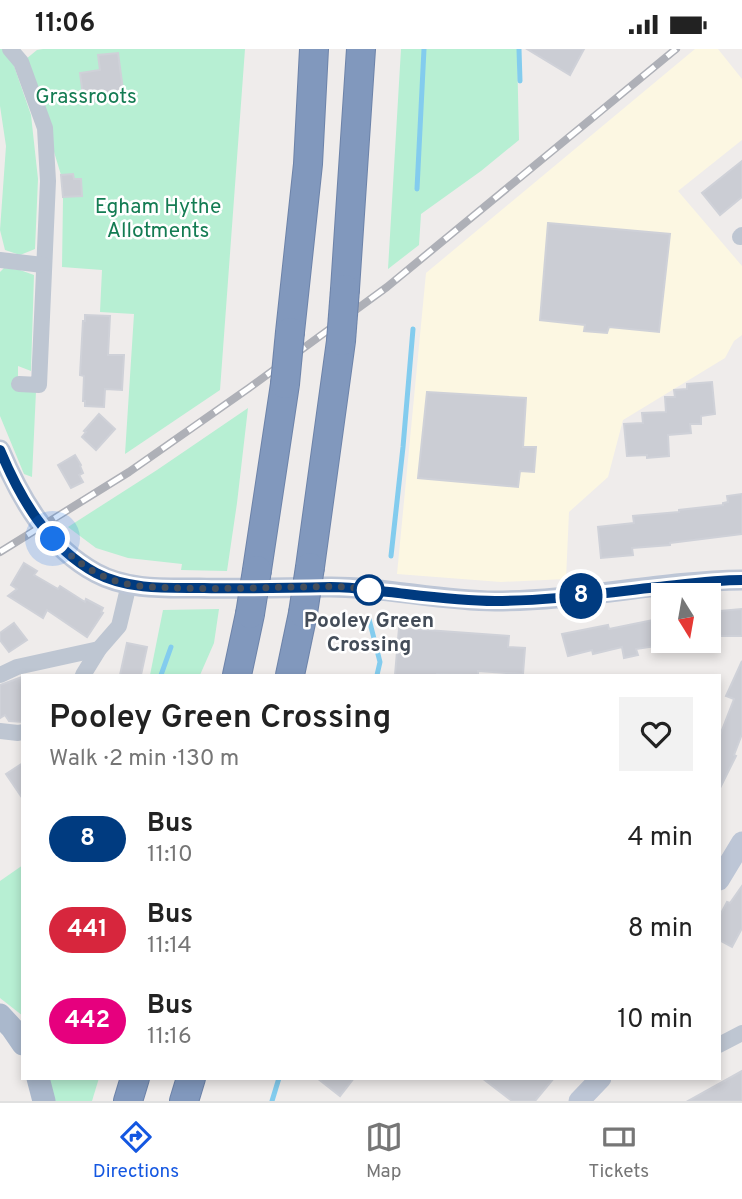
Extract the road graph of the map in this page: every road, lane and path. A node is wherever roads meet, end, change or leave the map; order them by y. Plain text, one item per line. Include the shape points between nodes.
1 (10, 49) edge
2 (314, 49) edge
3 (362, 49) edge
4 (0, 260) edge
5 (43, 265) junction
6 (19, 384) dead end
7 (0, 450) edge
8 (742, 580) edge
9 (129, 584) junction
10 (99, 649) junction
11 (0, 674) edge
12 (84, 674) edge
13 (237, 674) edge
14 (289, 674) edge
15 (0, 731) edge
16 (21, 732) edge
17 (742, 842) edge
18 (721, 877) edge
19 (0, 1015) edge
20 (742, 1033) edge
21 (21, 1041) edge
22 (721, 1044) edge
23 (39, 1080) edge
24 (134, 1080) edge
25 (190, 1080) edge
26 (599, 1080) edge
27 (44, 1101) edge
28 (128, 1101) edge
29 (184, 1101) edge
30 (579, 1101) edge

1 - 5 street via 21,62 45,128 48,181
2 - 13 highway, bridge via 309,164 285,384
3 - 14 highway, bridge via 341,341 303,613
4 - 5 street
5 - 6 street via 39,385
7 - 9 main road via 25,502 53,539 95,573
8 - 9 main road via 548,600 493,601 344,587
9 - 10 street via 119,626
10 - 11 street
10 - 12 street
15 - 16 street
17 - 18 main road
19 - 21 main road
20 - 22 street
23 - 27 main road
24 - 28 highway
25 - 29 highway
26 - 30 main road

